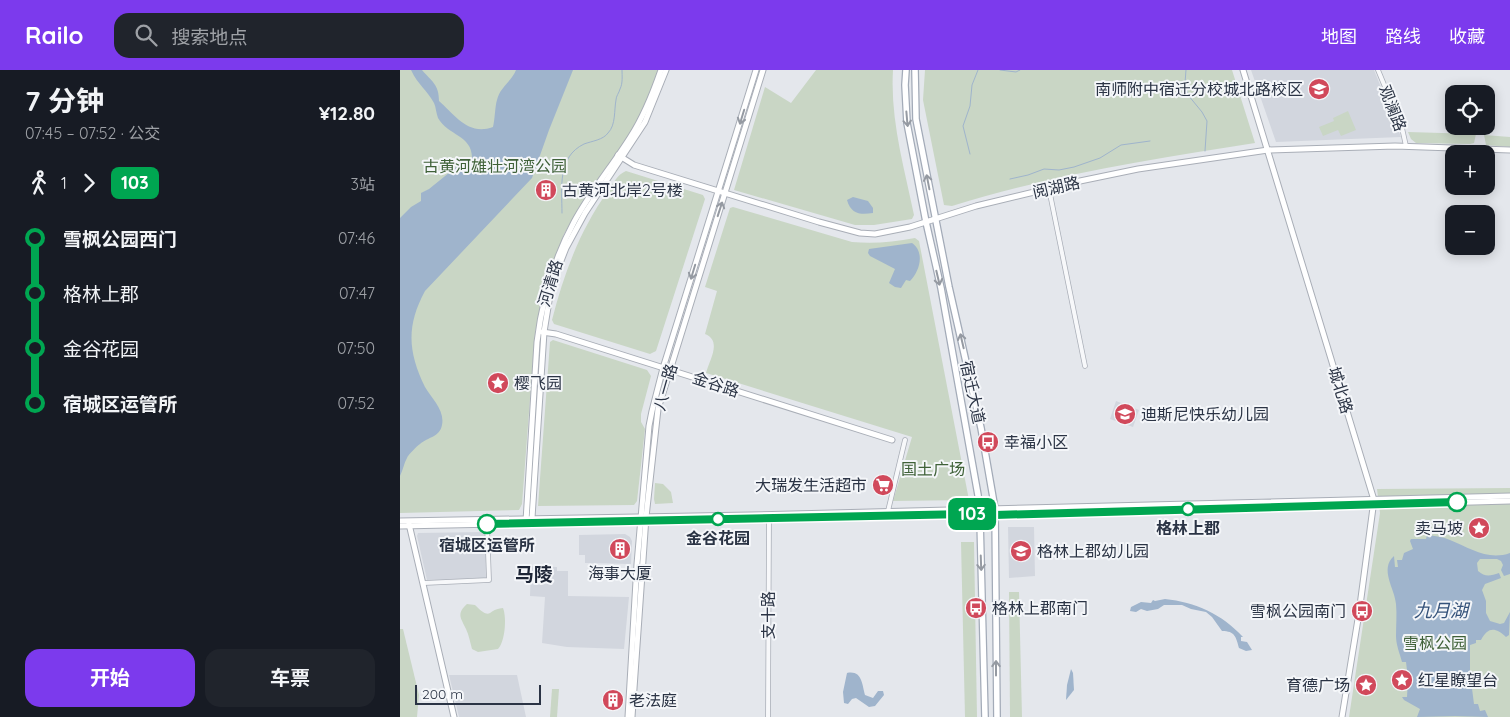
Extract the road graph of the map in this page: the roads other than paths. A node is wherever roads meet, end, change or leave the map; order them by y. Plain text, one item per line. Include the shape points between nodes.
1 (661, 70) edge
2 (666, 70) edge
3 (756, 70) edge
4 (764, 70) edge
5 (906, 70) edge
6 (915, 70) edge
7 (1243, 70) edge
8 (1378, 70) edge
9 (1406, 146) junction
10 (1268, 150) junction
11 (1510, 150) edge
12 (620, 157) junction
13 (1048, 189) junction
14 (718, 192) junction
15 (725, 194) junction
16 (936, 219) junction
17 (926, 222) junction
18 (541, 332) junction
19 (1085, 366) dead end
20 (666, 369) junction
21 (892, 440) dead end
22 (905, 440) dead end
23 (1510, 496) edge
24 (1510, 501) edge
25 (1374, 502) junction
26 (888, 511) junction
27 (979, 512) junction
28 (995, 512) junction
29 (769, 516) junction
30 (643, 519) junction
31 (528, 520) junction
32 (400, 521) edge
33 (409, 523) junction
34 (487, 524) junction
35 (400, 526) edge
36 (424, 583) junction
37 (454, 717) edge
38 (628, 717) edge
39 (632, 717) edge
40 (768, 717) edge
41 (985, 717) edge
42 (997, 717) edge
43 (1342, 717) edge

1 - 12 main road, 河清路 via 638,125
2 - 12 main road, 河清路 via 645,122
3 -> 14 main road, 八一路
4 - 15 main road, 八一路
5 -> 17 main road, 宿迁大道 via 907,123
16 -> 6 main road, 宿迁大道 via 916,119
7 - 10 main road, 城北路
8 - 9 street, 观澜路
9 - 10 main road, 阅湖路
9 - 11 main road, 阅湖路
10 - 13 main road, 阅湖路 via 1138,169
10 - 25 main road, 城北路
12 - 14 main road, 阅湖路 via 634,165
12 - 18 main road, 河清路 via 566,248
13 - 16 main road, 阅湖路
13 - 19 street
14 - 15 main road, 阅湖路
14 -> 20 main road, 八一路
15 - 17 main road, 阅湖路 via 860,233 890,232
20 -> 15 main road, 八一路
16 - 17 main road, 阅湖路
28 -> 16 main road, 宿迁大道 via 981,428
17 -> 27 main road, 宿迁大道 via 941,288
18 - 20 main road, 金谷路
18 - 31 main road, 河清路
20 - 21 main road, 金谷路
20 - 30 main road, 八一路 via 655,423
22 - 26 street
23 - 25 main road
24 - 25 main road
25 - 28 main road
25 - 43 main road, 城北路
26 - 27 main road
26 - 29 main road
27 - 28 main road
27 - 29 main road
27 -> 41 main road, 宿迁大道
42 -> 28 main road, 宿迁大道
29 - 30 main road
29 - 40 street, 支十路
30 - 31 main road
30 - 38 main road, 八一路
30 - 39 main road, 八一路
31 - 33 main road
31 - 34 main road
32 - 33 main road
33 - 34 main road
33 - 35 main road
33 - 36 main road
34 - 36 street via 488,580
36 - 37 main road

